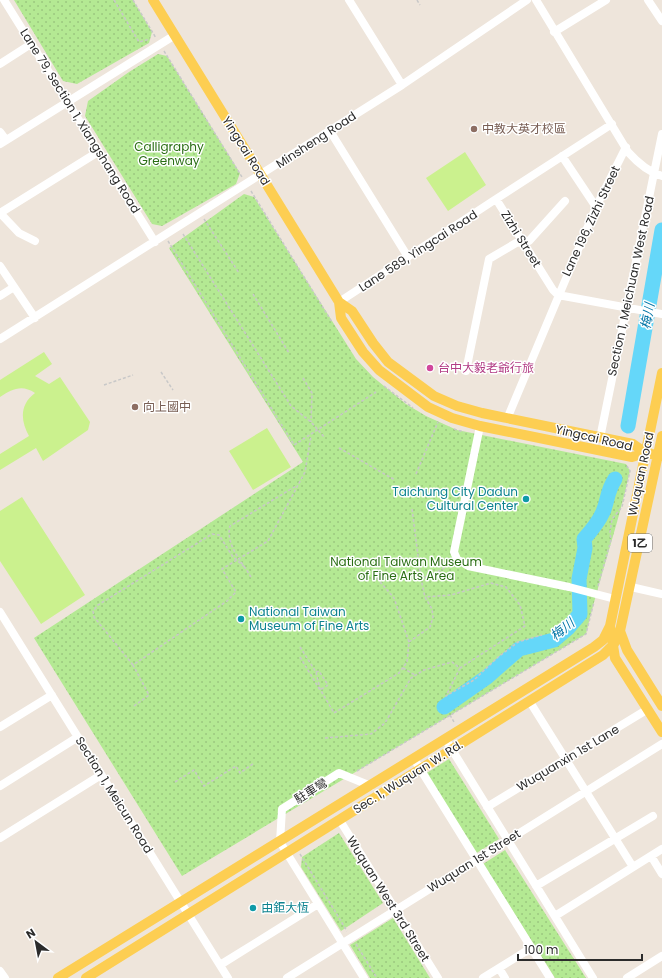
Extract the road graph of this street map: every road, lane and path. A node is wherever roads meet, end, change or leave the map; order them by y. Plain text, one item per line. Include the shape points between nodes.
1 (4, 0) edge
2 (114, 0) edge
3 (133, 0) edge
4 (153, 0) edge
5 (349, 0) edge
6 (417, 0) edge
7 (527, 0) edge
8 (536, 0) edge
9 (606, 0) edge
10 (648, 0) edge
11 (420, 5) dead end
12 (662, 21) edge
13 (554, 32) junction
14 (176, 35) junction
15 (155, 36) dead end
16 (150, 39) dead end
17 (31, 44) junction
18 (164, 51) dead end
19 (0, 64) edge
20 (402, 85) junction
21 (67, 101) junction
22 (612, 124) junction
23 (330, 131) junction
24 (0, 132) edge
25 (662, 134) edge
26 (3, 142) edge
27 (626, 147) junction
28 (98, 152) junction
29 (562, 156) junction
30 (658, 174) edge
31 (262, 175) junction
32 (242, 176) dead end
33 (496, 199) junction
34 (564, 201) dead end
35 (596, 207) junction
36 (0, 213) edge
37 (201, 213) junction
38 (179, 228) junction
39 (165, 236) junction
40 (35, 241) dead end
41 (156, 242) junction
42 (523, 242) junction
43 (408, 257) junction
44 (0, 266) edge
45 (239, 273) dead end
46 (14, 287) junction
47 (253, 294) dead end
48 (558, 295) junction
49 (0, 296) edge
50 (339, 302) junction
51 (626, 307) junction
52 (662, 314) edge
53 (35, 318) junction
54 (0, 340) edge
55 (289, 353) dead end
56 (466, 371) dead end
57 (161, 372) dead end
58 (662, 373) edge
59 (133, 375) dead end
60 (303, 378) dead end
61 (104, 385) dead end
62 (174, 390) dead end
63 (376, 392) dead end
64 (506, 418) junction
65 (312, 422) junction
66 (438, 422) dead end
67 (480, 426) junction
68 (318, 431) junction
69 (311, 436) junction
70 (662, 436) edge
71 (325, 438) dead end
72 (600, 438) junction
73 (339, 448) dead end
74 (646, 453) junction
75 (660, 456) edge
76 (416, 474) dead end
77 (396, 480) dead end
78 (298, 485) junction
79 (412, 509) dead end
80 (457, 559) junction
81 (246, 568) junction
82 (375, 576) dead end
83 (251, 577) dead end
84 (421, 579) junction
85 (630, 587) junction
86 (662, 594) edge
87 (425, 597) junction
88 (615, 599) junction
89 (0, 612) edge
90 (610, 626) junction
91 (620, 631) junction
92 (542, 635) dead end
93 (409, 642) junction
94 (599, 644) junction
95 (614, 644) junction
96 (300, 647) dead end
97 (627, 650) junction
98 (603, 655) junction
99 (300, 657) dead end
100 (615, 658) junction
101 (133, 665) junction
102 (403, 668) junction
103 (460, 668) junction
104 (316, 672) junction
105 (415, 675) junction
106 (52, 695) junction
107 (530, 702) junction
108 (134, 706) dead end
109 (662, 706) edge
110 (648, 709) junction
111 (0, 727) edge
112 (662, 732) edge
113 (78, 737) junction
114 (325, 738) dead end
115 (446, 740) junction
116 (662, 744) edge
117 (452, 749) junction
118 (414, 759) junction
119 (566, 760) junction
120 (254, 763) dead end
121 (420, 769) junction
122 (101, 775) junction
123 (175, 782) dead end
124 (0, 786) edge
125 (371, 786) junction
126 (586, 791) junction
127 (487, 807) junction
128 (653, 816) dead end
129 (339, 819) junction
130 (0, 838) edge
131 (615, 839) junction
132 (508, 840) junction
133 (280, 842) junction
134 (662, 849) edge
135 (286, 852) junction
136 (651, 856) junction
137 (302, 857) dead end
138 (476, 860) junction
139 (633, 867) junction
140 (662, 874) edge
141 (536, 886) junction
142 (181, 903) junction
143 (318, 904) junction
144 (395, 910) junction
145 (188, 914) junction
146 (555, 916) junction
147 (347, 930) dead end
148 (355, 942) dead end
149 (342, 943) junction
150 (531, 948) junction
151 (662, 956) edge
152 (220, 965) junction
153 (499, 968) junction
154 (0, 971) edge
155 (5, 978) edge
156 (58, 978) edge
157 (86, 978) edge
158 (228, 978) edge
159 (287, 978) edge
160 (364, 978) edge
161 (377, 978) edge
162 (438, 978) edge
163 (483, 978) edge
164 (505, 978) edge
165 (550, 978) edge
166 (593, 978) edge
167 (627, 978) edge

1 - 17 street, Lane 79, Section 1, Xiangshang Road
2 - 16 path via 139,42
3 - 15 path
4 - 14 main road, Yingcai Road
5 - 20 street
6 - 11 path
7 - 20 street, Minsheng Road
8 - 13 street
9 - 13 street
10 - 12 street
13 - 22 street
14 - 21 street
14 - 31 main road, Yingcai Road
17 - 19 street
17 - 21 street, Lane 79, Section 1, Xiangshang Road
18 - 32 path
20 - 23 street, Minsheng Road
21 - 26 street
21 - 28 street, Lane 79, Section 1, Xiangshang Road
22 - 27 street
22 - 29 street, Zizhi Street
23 - 31 street, Minsheng Road
23 - 43 street
24 - 26 street
25 - 30 street, Section 1, Meichuan West Road
27 - 30 street via 636,160
27 - 35 street, Lane 196, Zizhi Street
28 - 36 street
28 - 41 street, Lane 79, Section 1, Xiangshang Road
29 - 33 street, Zizhi Street
29 - 35 street
30 - 51 street, Section 1, Meichuan West Road
31 - 37 street, Minsheng Road
31 - 50 main road, Yingcai Road
33 - 42 street, Zizhi Street
33 - 43 street, Lane 589, Yingcai Road
34 - 42 street via 529,241
35 - 48 street, Lane 196, Zizhi Street
36 - 40 street via 19,233
37 - 38 street, Minsheng Road
37 - 45 path
38 - 39 street, Minsheng Road
38 - 65 path via 291,406
39 - 41 street, Minsheng Road
39 - 69 path via 294,446
41 - 53 street, Minsheng Road
42 - 48 street, Zizhi Street
42 - 56 street via 516,243 489,259
43 - 50 street, Lane 589, Yingcai Road
44 - 46 street
46 - 49 street
46 - 53 street
47 - 55 path
48 - 51 street
48 - 64 street, Lane 196, Zizhi Street
50 - 64 main road, Yingcai Road via 352,311 388,362 413,382 434,396 457,406
50 - 67 main road, Yingcai Road via 341,318 363,352 379,370 428,407 452,418
51 - 52 street
51 - 72 street, Section 1, Meichuan West Road
53 - 54 street, Minsheng Road
57 - 62 path
58 - 74 main road, Wuquan Road / 1乙
59 - 61 path
60 - 65 path via 312,392
63 - 68 path
64 - 72 main road, Yingcai Road
65 - 68 path
66 - 76 path
67 - 74 main road, Yingcai Road via 632,457
67 - 80 street via 454,552
68 - 69 path
68 - 71 path
69 - 78 path via 305,472
70 - 75 main road, Wuquan Road / 1乙
72 - 74 main road, Yingcai Road via 633,444
73 - 77 path
74 - 75 main road
74 - 88 main road, Wuquan Road / 1乙
75 - 85 main road, Wuquan Road / 1乙
78 - 81 path via 230,526 228,534
78 - 101 path via 268,541 222,569 236,592 227,601
79 - 84 path
80 - 84 path
80 - 88 street via 468,566 570,586
81 - 83 path
81 - 101 path via 233,557 219,535 212,534 98,605 93,611 94,617
82 - 93 path via 394,598
84 - 87 path
85 - 86 street
85 - 91 main road, Wuquan Road / 1乙
87 - 93 path via 432,609 430,627
87 - 103 path via 451,595 490,583 506,587 520,605 525,626
88 - 90 main road, Wuquan Road / 1乙
89 - 106 street, Section 1, Meicun Road
90 - 94 main road, Sec. 1, Wuquan W. Rd.
90 - 95 main road, Wuquan Road / 1乙
91 - 95 main road, Wuquan Road / 1乙
91 - 97 main road
92 - 103 path via 518,642 474,680 446,696
93 - 102 path via 407,662
94 - 95 main road
94 - 115 main road, Sec. 1, Wuquan W. Rd.
95 - 97 main road
95 - 98 main road, Sec. 1, Wuquan W. Rd.
95 - 100 main road, Wuquan Road / 1乙
96 - 104 path
97 - 109 main road
98 - 100 main road
98 - 107 main road, Sec. 1, Wuquan W. Rd.
99 - 104 path via 320,690 328,685 319,671
100 - 110 main road, Wuquan Road / 1乙
101 - 108 path via 149,695
102 - 104 path via 399,673 334,713 320,689
102 - 105 path
103 - 105 path via 452,662
105 - 114 path via 385,723 372,734
106 - 111 street
106 - 113 street, Section 1, Meicun Road
107 - 117 main road, Sec. 1, Wuquan W. Rd.
107 - 119 street
110 - 112 main road, Wuquan Road / 1乙
110 - 119 street, Wuquanxin 1st Lane
113 - 122 street, Section 1, Meicun Road
113 - 124 street
115 - 117 street
115 - 118 main road, Sec. 1, Wuquan W. Rd.
116 - 126 street, Wuquan 1st Street
117 - 121 main road, Sec. 1, Wuquan W. Rd.
117 - 127 street
118 - 121 street
118 - 125 main road, Sec. 1, Wuquan W. Rd.
119 - 126 street
119 - 127 street, Wuquanxin 1st Lane
120 - 123 path via 240,773 236,766 204,786 194,770
121 - 129 main road, Sec. 1, Wuquan W. Rd.
121 - 138 street
122 - 130 street
122 - 142 street, Section 1, Meicun Road
125 - 133 main road, Sec. 1, Wuquan W. Rd.
125 - 133 street, 駐車彎 via 339,773 282,809
126 - 131 street
126 - 132 street, Wuquan 1st Street
127 - 132 street
128 - 131 street
129 - 135 main road, Sec. 1, Wuquan W. Rd.
129 - 144 street, Wuquan West 3rd Street
131 - 139 street
131 - 141 street
132 - 138 street, Wuquan 1st Street
132 - 141 street
133 - 135 street
133 - 142 main road, Sec. 1, Wuquan W. Rd.
134 - 136 street
135 - 143 street
135 - 145 main road, Sec. 1, Wuquan W. Rd.
136 - 139 street
136 - 140 street
137 - 147 path
138 - 144 street, Wuquan 1st Street
138 - 150 street
139 - 146 street
141 - 146 street
142 - 145 street, Section 1, Meicun Road
142 - 156 main road, Sec. 1, Wuquan W. Rd.
143 - 149 street
143 - 152 street
144 - 149 street, Wuquan 1st Street
144 - 162 street, Wuquan West 3rd Street
145 - 152 street, Section 1, Meicun Road
145 - 157 main road, Sec. 1, Wuquan W. Rd.
146 - 166 street
148 - 161 path
149 - 159 street, Wuquan 1st Street
149 - 160 street
150 - 153 street
150 - 165 street
151 - 167 street
152 - 158 street, Section 1, Meicun Road
153 - 163 street
153 - 164 street
154 - 155 street

